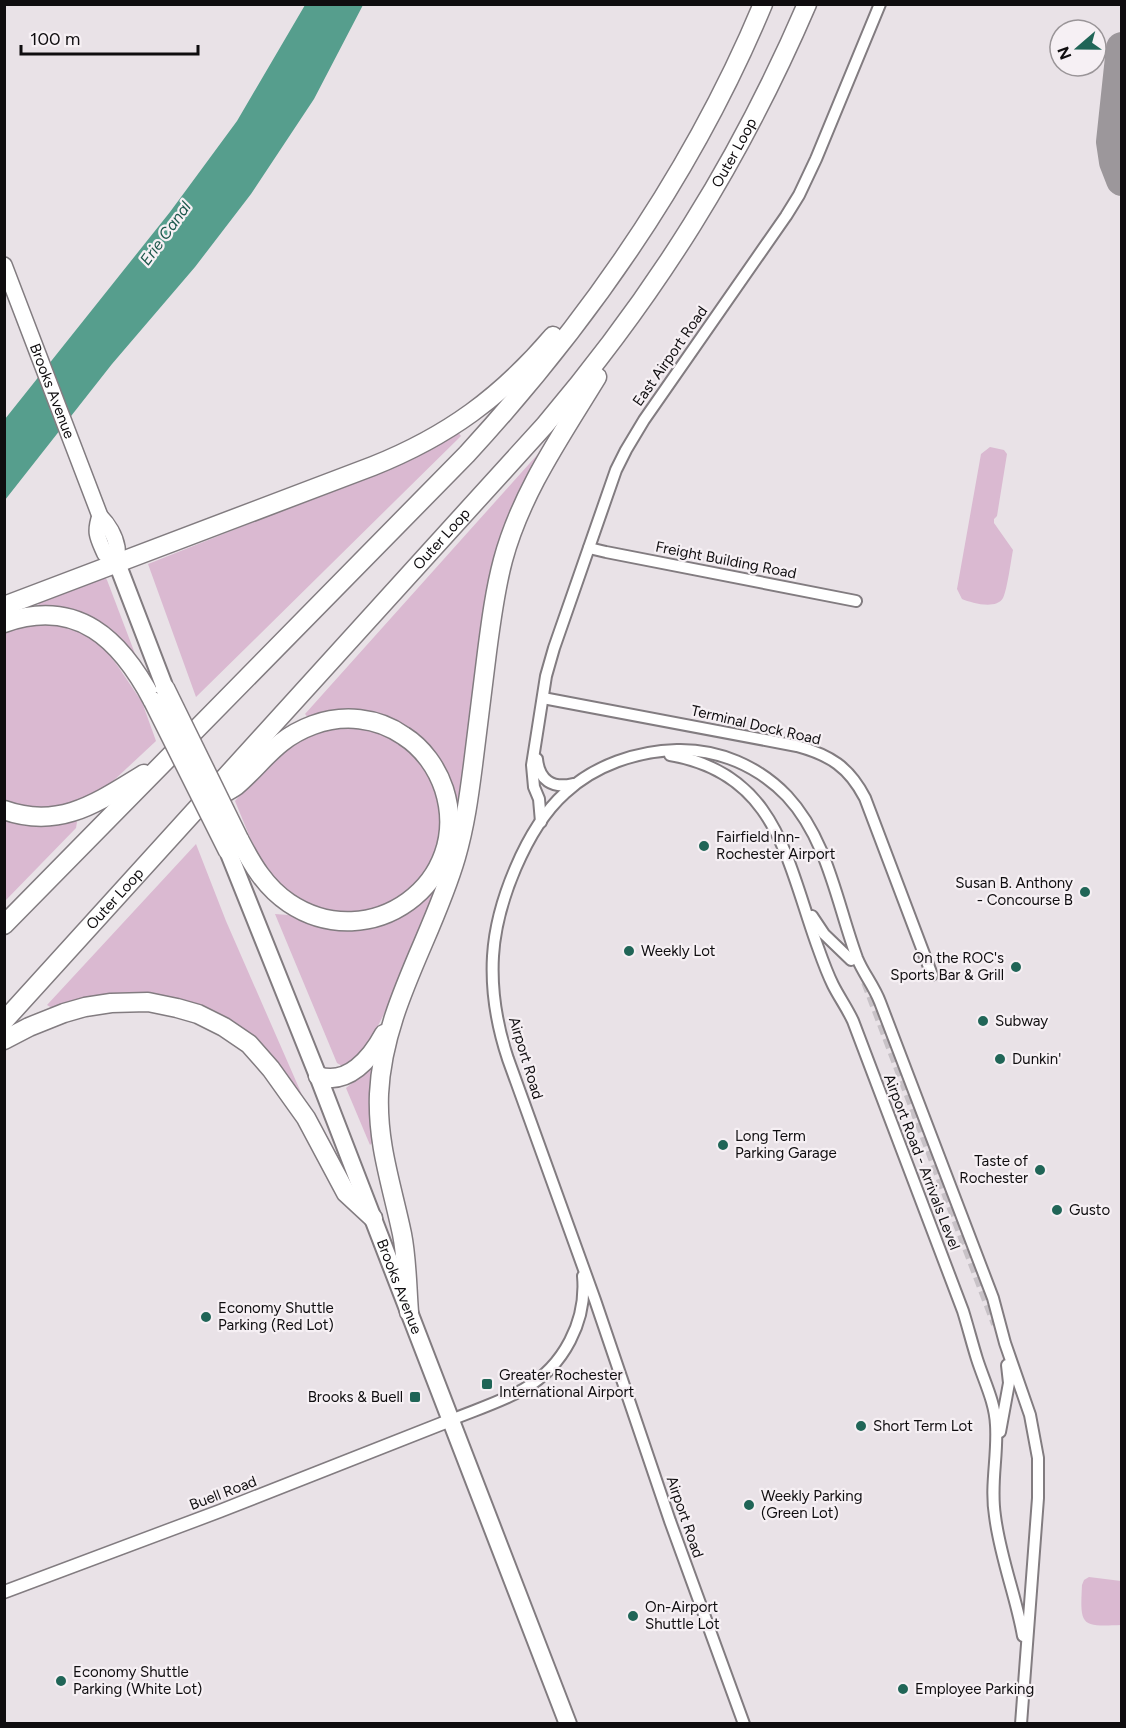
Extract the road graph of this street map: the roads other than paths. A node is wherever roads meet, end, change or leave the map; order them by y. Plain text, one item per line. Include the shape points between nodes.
1 (763, 4) edge
2 (807, 4) edge
3 (880, 4) edge
4 (641, 233) junction
5 (4, 265) edge
6 (663, 272) junction
7 (589, 548) junction
8 (117, 561) junction
9 (856, 601) dead end
10 (4, 606) edge
11 (4, 623) edge
12 (159, 695) junction
13 (543, 698) junction
14 (535, 746) junction
15 (646, 754) junction
16 (166, 761) junction
17 (576, 783) junction
18 (4, 810) edge
19 (195, 810) junction
20 (541, 822) junction
21 (233, 846) junction
22 (797, 883) junction
23 (4, 925) edge
24 (854, 959) junction
25 (932, 975) dead end
26 (399, 1001) junction
27 (4, 1021) edge
28 (4, 1040) edge
29 (318, 1076) junction
30 (373, 1218) junction
31 (578, 1252) junction
32 (410, 1312) junction
33 (1008, 1358) junction
34 (452, 1420) junction
35 (996, 1459) junction
36 (4, 1592) edge
37 (1025, 1660) junction
38 (568, 1724) edge
39 (744, 1724) edge
40 (1022, 1724) edge

1 - 4 highway via 707,121
2 - 6 highway, Outer Loop via 752,123
3 - 7 street, East Airport Road via 799,195 637,430 616,470
4 - 8 highway via 517,375 452,428 380,464
4 - 16 highway via 579,322 496,422
5 - 8 main road, Brooks Avenue via 100,516 118,549
6 - 19 highway, Outer Loop via 600,359 545,425
6 - 26 highway via 547,458 514,524 495,595 459,846
7 - 9 street, Freight Building Road
7 - 13 street, East Airport Road via 554,648
8 - 10 highway
8 - 12 main road, Brooks Avenue
11 - 12 highway via 49,615 95,630 109,639
12 - 21 highway, bridge
13 - 14 street, East Airport Road
13 - 25 street, Terminal Dock Road via 797,746 837,762 855,780 865,798
14 - 17 street, East Airport Road via 538,769 550,784 561,787
14 - 20 street, East Airport Road via 532,765
15 - 17 street, Airport Road via 605,766
15 - 22 street, Airport Road - Arrivals Level via 668,754 698,762 742,787 768,815
15 - 24 street via 707,752 753,769 787,796 820,849
16 - 18 highway via 94,804 61,816 30,816
16 - 23 highway
17 - 20 street, Airport Road
19 - 21 highway via 235,786 287,737 312,725 342,718 380,724 409,739 434,766 447,800 449,818 443,857 430,879 401,907 364,920 329,920 303,911 275,892
19 - 27 highway, Outer Loop
20 - 31 street, Airport Road via 518,862 503,902 493,955 494,998 508,1059
21 - 29 main road, Brooks Avenue
22 - 24 street, Airport Road - Arrivals Level via 821,931
22 - 35 street, Airport Road - Arrivals Level via 816,943 853,1021 963,1311 994,1409
24 - 33 street via 878,996 993,1298
26 - 29 highway via 377,1047 363,1064 340,1076
26 - 32 highway via 383,1059 379,1116 385,1168 402,1236
28 - 30 highway via 64,1013 111,1003 148,1002 198,1014 249,1044 271,1069 306,1118 346,1193
29 - 30 main road, Brooks Avenue
30 - 32 main road, Brooks Avenue
31 - 34 street, Airport Road via 583,1281 581,1309 561,1355 524,1389
31 - 39 street, Airport Road
32 - 34 main road, Brooks Avenue
33 - 35 street, Airport Road - Arrivals Level via 1008,1388
33 - 37 street via 1027,1405 1038,1458
34 - 36 street, Buell Road
34 - 38 main road, Brooks Avenue
35 - 37 street, Airport Road - Arrivals Level via 994,1516 1018,1609
37 - 40 street

